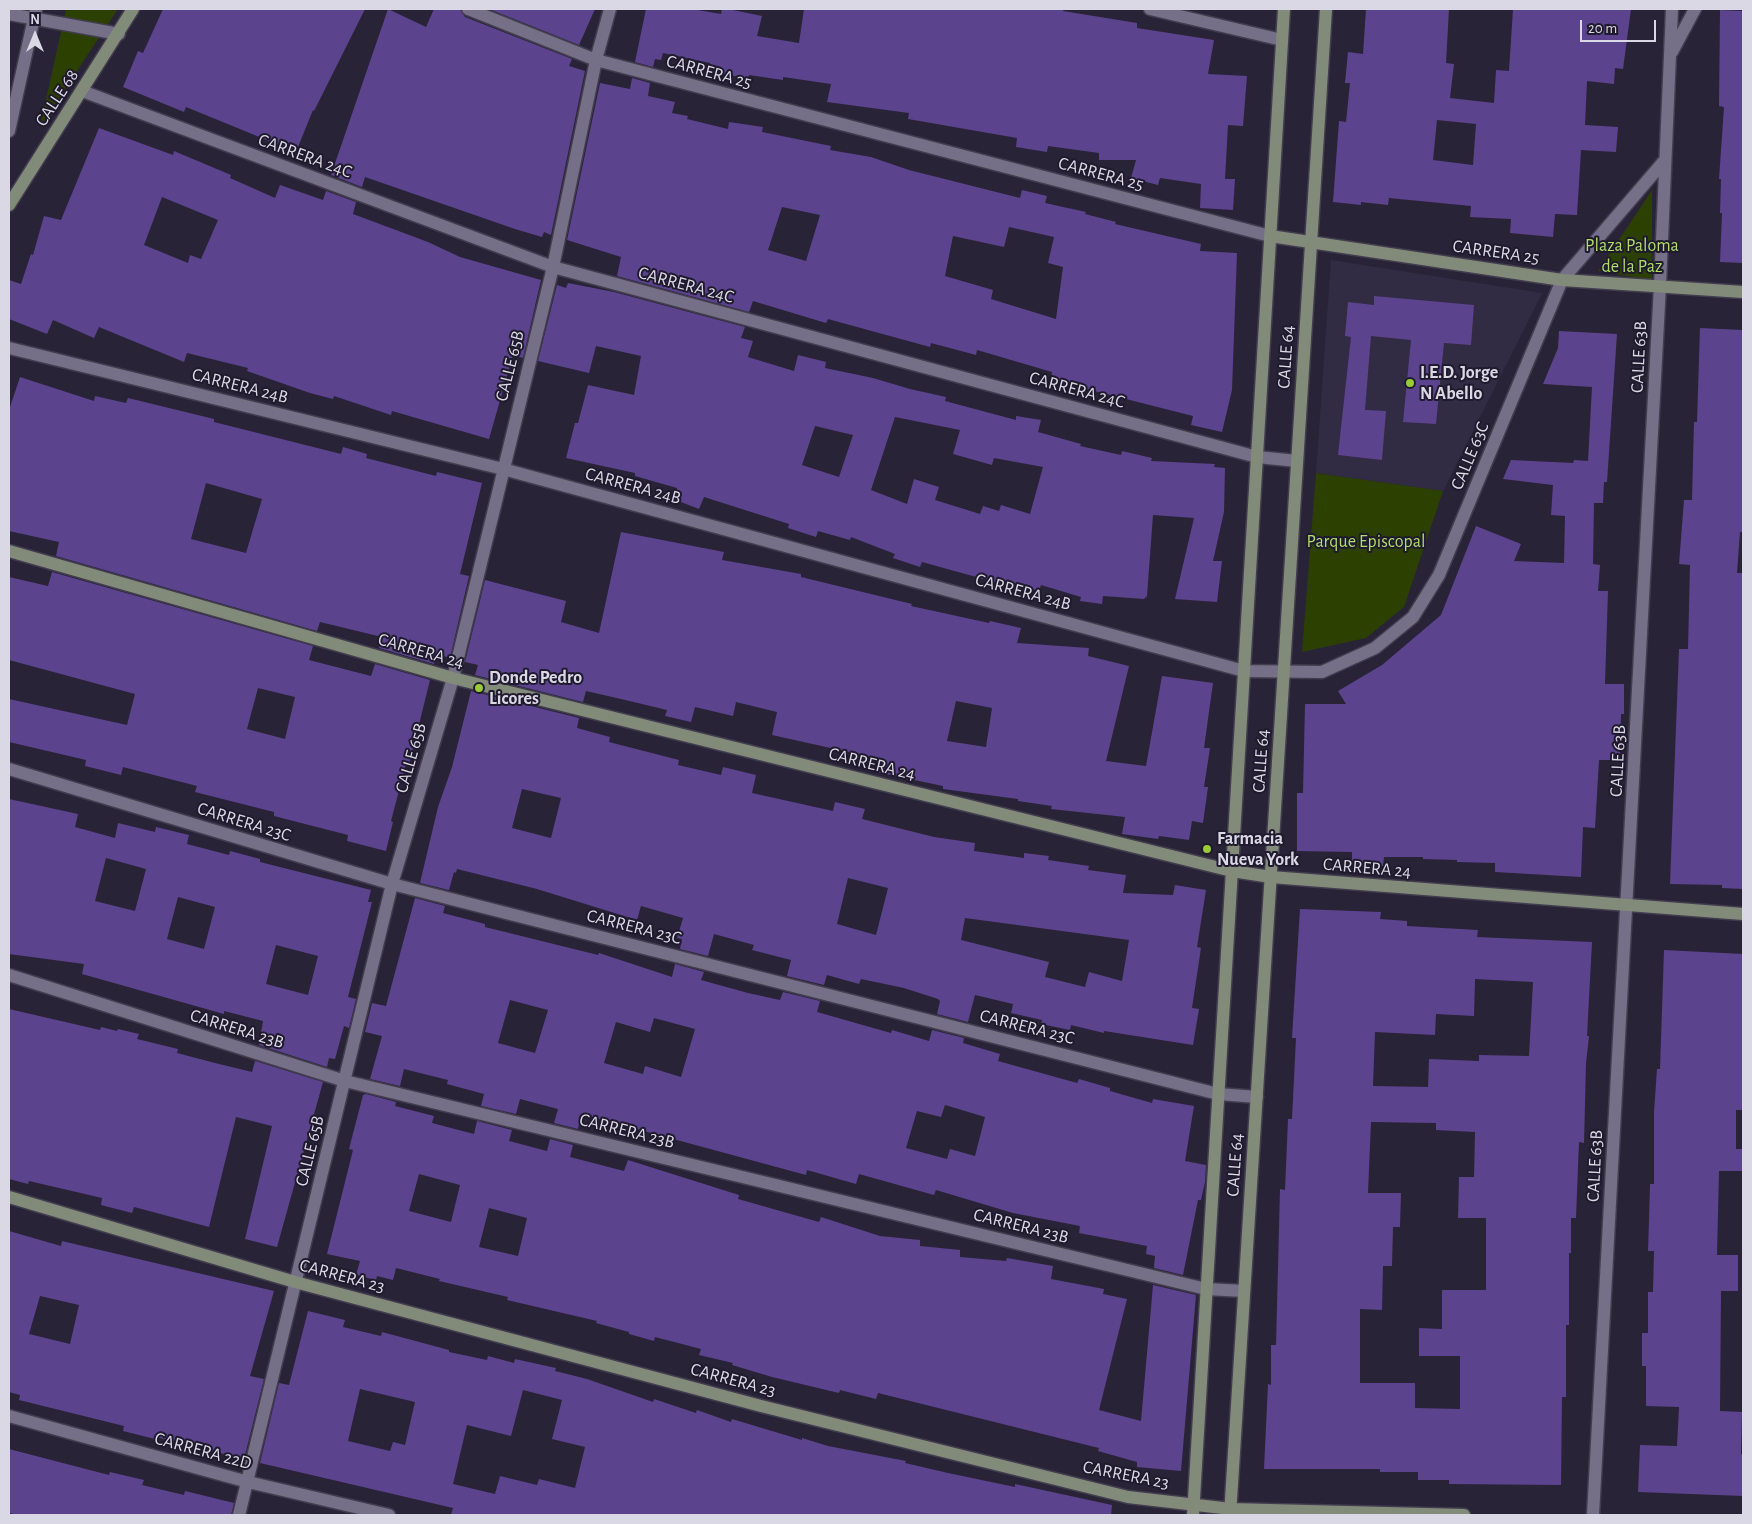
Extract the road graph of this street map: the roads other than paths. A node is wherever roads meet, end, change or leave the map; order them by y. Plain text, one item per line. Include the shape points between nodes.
1 (133, 9) edge
2 (468, 9) edge
3 (610, 9) edge
4 (1150, 9) edge
5 (1284, 9) edge
6 (1326, 9) edge
7 (1672, 9) edge
8 (1694, 9) edge
9 (9, 14) edge
10 (35, 14) edge
11 (119, 34) junction
12 (1282, 40) junction
13 (1670, 56) junction
14 (596, 60) junction
15 (82, 91) junction
16 (9, 131) edge
17 (1666, 160) junction
18 (9, 205) edge
19 (1270, 236) junction
20 (1311, 243) junction
21 (553, 267) junction
22 (1562, 280) junction
23 (1660, 286) junction
24 (1743, 292) edge
25 (9, 348) edge
26 (1257, 457) junction
27 (1297, 461) junction
28 (503, 469) junction
29 (9, 551) edge
30 (1244, 670) junction
31 (1284, 673) junction
32 (453, 678) junction
33 (9, 769) edge
34 (1232, 871) junction
35 (1270, 877) junction
36 (392, 884) junction
37 (1627, 906) junction
38 (1743, 914) edge
39 (9, 975) edge
40 (346, 1081) junction
41 (1218, 1094) junction
42 (1257, 1097) junction
43 (9, 1197) edge
44 (295, 1282) junction
45 (1206, 1289) junction
46 (1244, 1291) junction
47 (9, 1416) edge
48 (248, 1482) junction
49 (1193, 1510) edge
50 (1231, 1512) edge
51 (239, 1515) edge
52 (389, 1515) edge
53 (1464, 1515) edge
54 (1593, 1515) edge

1 - 11 street, CALLE 68
2 - 14 street, CARRERA 25
3 - 14 street, CALLE 65B
4 - 12 street
5 - 12 street, CALLE 64
6 - 20 street, CALLE 64
7 - 13 street, CALLE 63B
8 - 13 street
9 - 10 street
10 - 11 street
10 - 16 street
11 - 15 street, CALLE 68
12 - 19 street, CALLE 64
13 - 17 street, CALLE 63B
14 - 19 street, CARRERA 25
14 - 21 street, CALLE 65B
15 - 18 street, CALLE 68
15 - 21 street, CARRERA 24C
17 - 22 street, CALLE 63C
17 - 23 street, CALLE 63B
19 - 20 street, CARRERA 25
19 - 26 street, CALLE 64
20 - 22 street, CARRERA 25
20 - 27 street, CALLE 64
21 - 26 street, CARRERA 24C
21 - 28 street, CALLE 65B
22 - 23 street, CARRERA 25
22 - 31 street, CALLE 63C via 1439,575 1413,616 1375,648 1322,672
23 - 24 street, CARRERA 25
23 - 37 street, CALLE 63B
25 - 28 street, CARRERA 24B
26 - 27 street, CARRERA 24C
26 - 30 street, CALLE 64
27 - 31 street, CALLE 64
28 - 30 street, CARRERA 24B
28 - 32 street, CALLE 65B
29 - 32 street, CARRERA 24
30 - 31 street, CALLE 63C
30 - 34 street, CALLE 64
31 - 35 street, CALLE 64
32 - 34 street, CARRERA 24
32 - 36 street, CALLE 65B
33 - 36 street, CARRERA 23C
34 - 35 street, CARRERA 24
34 - 41 street, CALLE 64
35 - 37 street, CARRERA 24
35 - 42 street, CALLE 64
36 - 40 street, CALLE 65B
36 - 41 street, CARRERA 23C
37 - 38 street, CARRERA 24
37 - 54 street, CALLE 63B
39 - 40 street, CARRERA 23B
40 - 44 street, CALLE 65B
40 - 45 street, CARRERA 23B
41 - 42 street, CARRERA 23C
41 - 45 street, CALLE 64
42 - 46 street, CALLE 64
43 - 44 street, CARRERA 23
44 - 48 street, CALLE 65B
44 - 49 street, CARRERA 23 via 762,1406
45 - 46 street, CARRERA 23B
45 - 49 street, CALLE 64
46 - 50 street, CALLE 64
47 - 48 street, CARRERA 22D
48 - 51 street, CALLE 65B
48 - 52 street, CARRERA 22D
49 - 50 street, CARRERA 23
50 - 53 street, CARRERA 23

